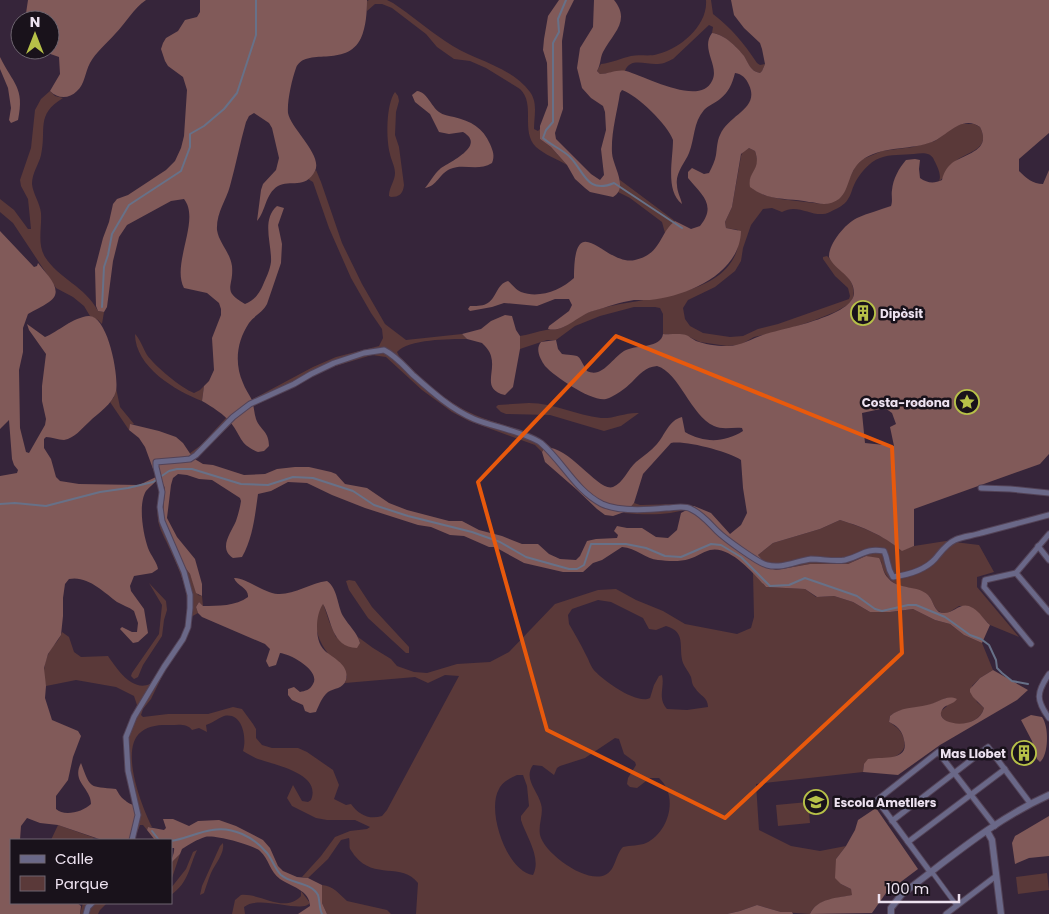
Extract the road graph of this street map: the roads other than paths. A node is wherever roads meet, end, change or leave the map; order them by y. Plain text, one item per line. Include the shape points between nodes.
1 (981, 488) dead end
2 (1049, 493) edge
3 (1049, 515) edge
4 (1049, 534) edge
5 (1038, 546) junction
6 (1049, 560) edge
7 (1016, 573) junction
8 (1049, 612) edge
9 (1031, 644) dead end
10 (1049, 674) edge
11 (1049, 718) edge
12 (1005, 769) junction
13 (955, 774) junction
14 (970, 794) junction
15 (1049, 794) edge
16 (1030, 803) junction
17 (892, 821) junction
18 (995, 826) junction
19 (987, 831) junction
20 (132, 839) edge
21 (908, 842) junction
22 (931, 873) junction
23 (996, 876) junction
24 (957, 906) junction
25 (891, 914) edge
26 (946, 914) edge
27 (1001, 914) edge

1 - 2 street
3 - 20 street via 952,541 934,561 901,576 893,577 887,568 888,559 884,551 872,549 838,561 811,560 778,567 765,565 718,532 698,512 687,507 613,509 600,504 571,478 539,441 474,419 450,406 384,350 334,363 250,404 196,455 156,462 162,492 162,521 184,572 190,608 183,639 134,717 126,737 128,771 138,815
4 - 5 street
5 - 6 street
5 - 7 street
7 - 8 street
7 - 9 street via 986,580 984,587
10 - 11 street via 1041,685 1038,699
12 - 13 street via 988,747
12 - 14 street
12 - 16 street
13 - 14 street
13 - 17 street
13 - 17 street via 938,752 877,800
14 - 18 street
14 - 21 street
15 - 16 street
16 - 18 street
17 - 21 street
18 - 19 street
19 - 22 street
19 - 23 street via 992,840
21 - 22 street
22 - 24 street
22 - 25 street via 897,898
23 - 24 street
23 - 27 street
24 - 26 street

